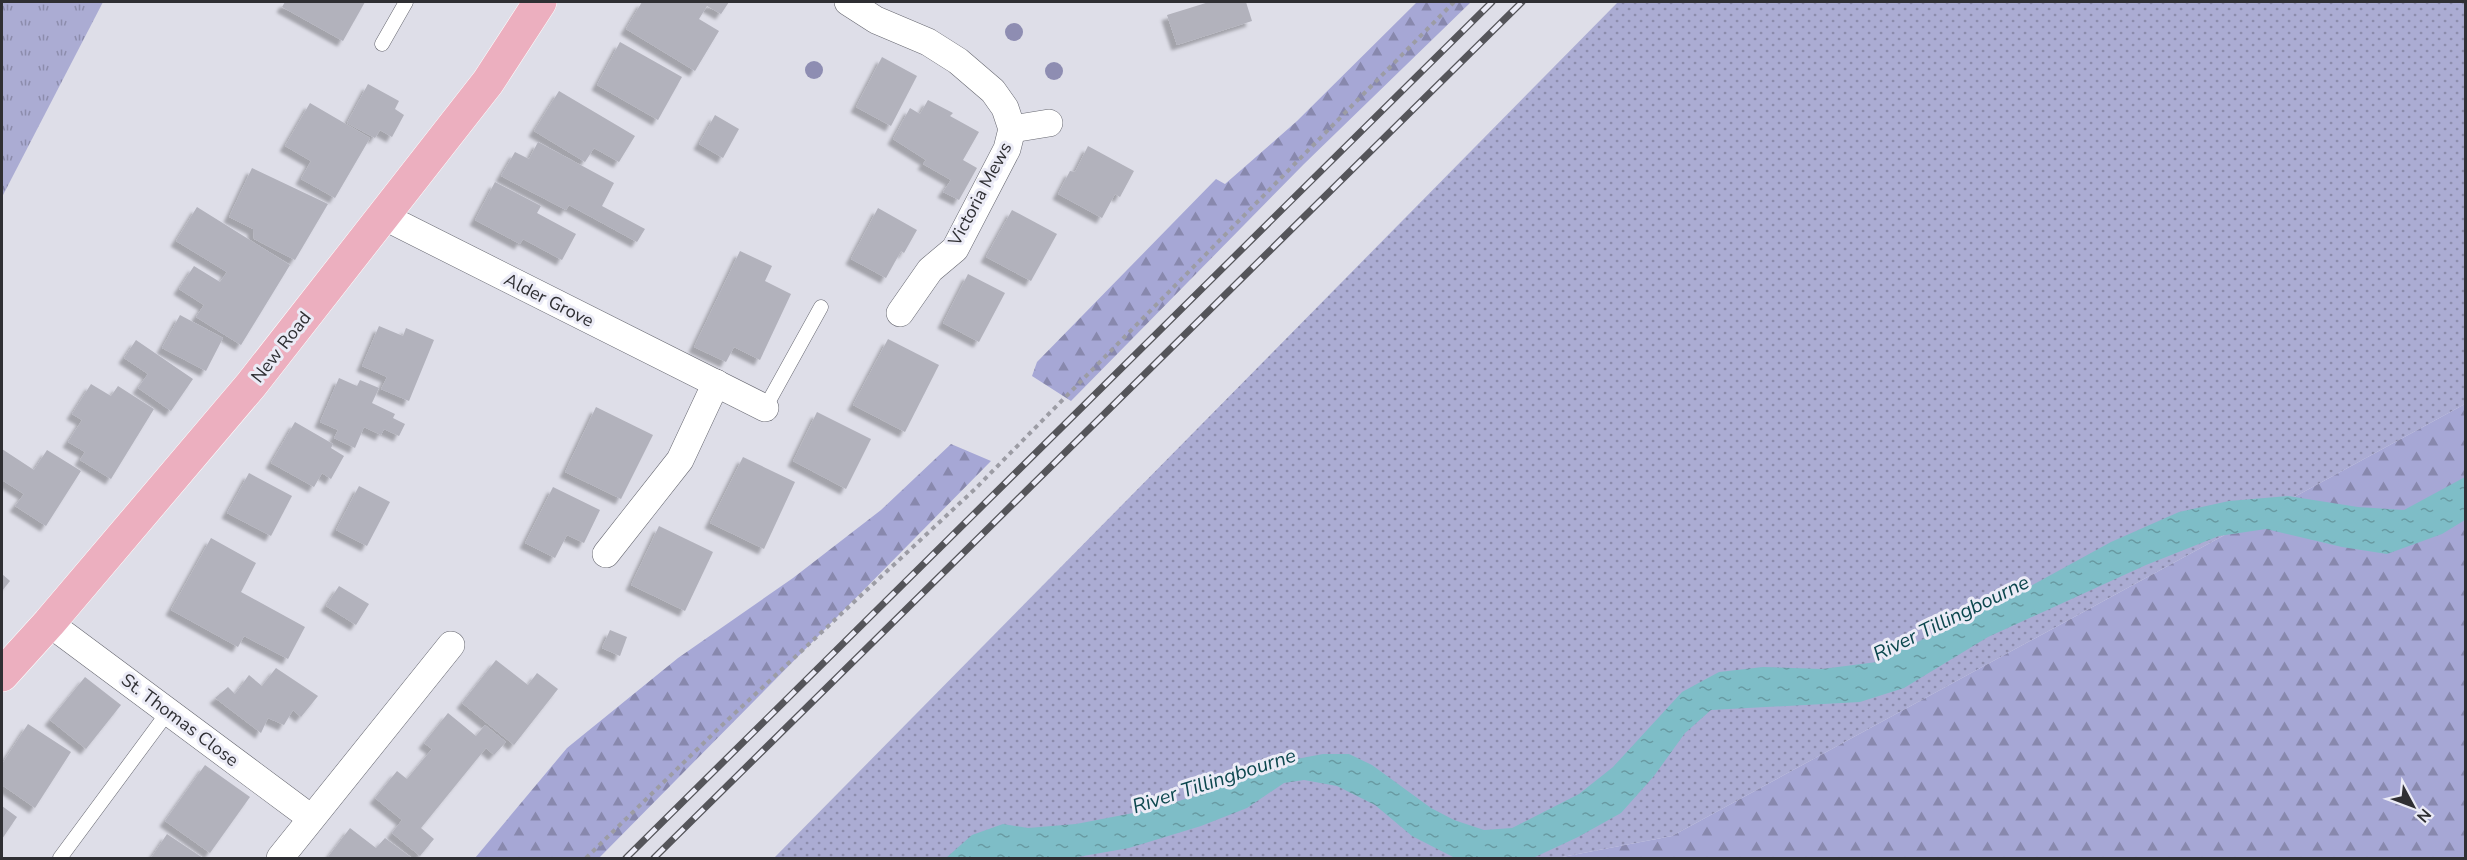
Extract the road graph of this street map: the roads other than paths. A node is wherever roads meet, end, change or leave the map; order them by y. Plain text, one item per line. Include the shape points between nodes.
1 (406, 2) edge
2 (540, 2) edge
3 (848, 2) edge
4 (382, 44) dead end
5 (1049, 123) dead end
6 (1012, 129) junction
7 (383, 216) junction
8 (821, 307) dead end
9 (900, 313) dead end
10 (716, 383) junction
11 (765, 408) joint
12 (606, 555) dead end
13 (49, 623) junction
14 (451, 645) dead end
15 (2, 675) edge
16 (168, 712) junction
17 (311, 818) junction
18 (60, 858) edge
19 (280, 858) edge

1 - 4 lane
2 - 7 main road, New Road via 488,82
3 - 6 street, Victoria Mews via 958,61 993,91 1005,108
5 - 6 street, Victoria Mews
6 - 9 street, Victoria Mews via 1007,149 955,249 930,270
7 - 10 street, Alder Grove
7 - 13 main road, New Road via 251,386
8 - 11 lane
10 - 11 street, Alder Grove
10 - 12 street via 680,460
13 - 15 main road, New Road
13 - 16 street, St. Thomas Close
14 - 17 street
16 - 17 street, St. Thomas Close
16 - 18 lane
17 - 19 street

